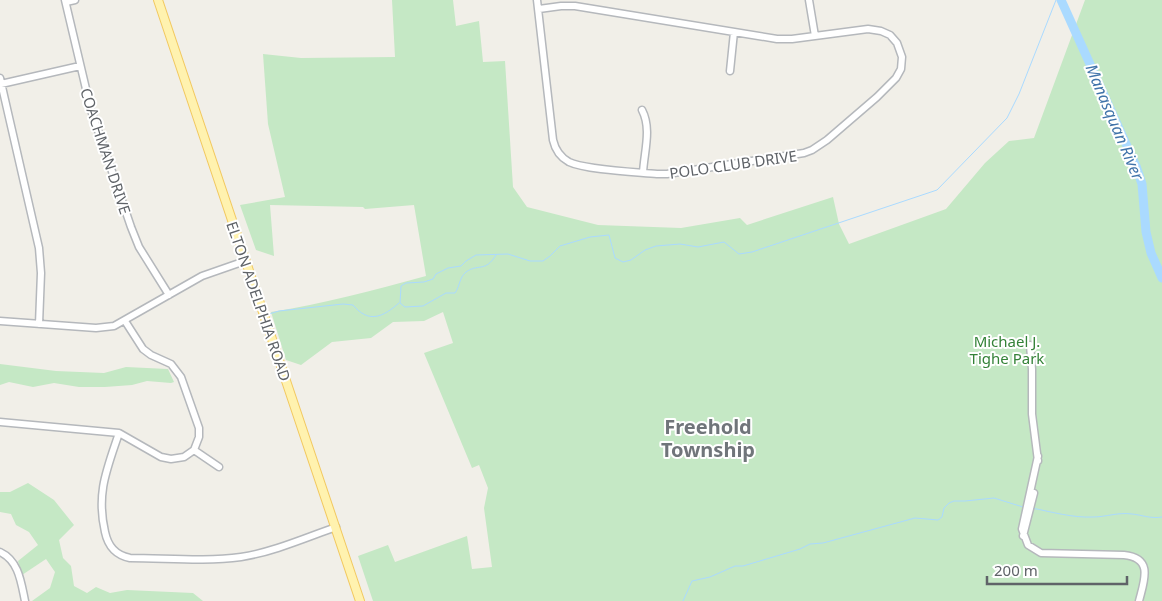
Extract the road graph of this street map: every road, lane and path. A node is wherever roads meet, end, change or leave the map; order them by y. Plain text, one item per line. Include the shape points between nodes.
1 (75, 0) edge
2 (158, 0) edge
3 (537, 0) edge
4 (809, 0) edge
5 (65, 1) edge
6 (538, 9) junction
7 (734, 32) junction
8 (815, 36) junction
9 (80, 66) junction
10 (730, 71) dead end
11 (1, 81) edge
12 (642, 110) dead end
13 (644, 173) junction
14 (245, 261) junction
15 (168, 295) junction
16 (0, 321) edge
17 (125, 321) junction
18 (38, 324) junction
19 (1030, 345) dead end
20 (0, 422) edge
21 (119, 433) junction
22 (194, 450) junction
23 (219, 466) dead end
24 (336, 527) junction
25 (0, 552) edge
26 (24, 601) edge
27 (360, 601) edge
28 (1139, 601) edge

1 - 5 street
2 - 14 main road, ELTON ADELPHIA ROAD
3 - 6 street, POLO CLUB DRIVE
4 - 8 street
5 - 9 street, COACHMAN DRIVE
6 - 7 street, POLO CLUB DRIVE via 575,6
6 - 13 street, POLO CLUB DRIVE via 556,150 565,160 575,164
7 - 8 street, POLO CLUB DRIVE via 784,40
7 - 10 street
8 - 13 street, POLO CLUB DRIVE via 868,29 881,31 893,38 900,48 899,73 877,97 812,150 667,174
9 - 11 street
9 - 15 street, COACHMAN DRIVE via 91,110 133,232
11 - 18 street via 39,248
12 - 13 street via 648,129
14 - 15 street via 202,276
14 - 24 main road, ELTON ADELPHIA ROAD
15 - 17 street
16 - 18 street
17 - 18 street via 101,328
17 - 22 street via 143,350 171,364 182,377 199,428
19 - 28 street via 1032,414 1038,456 1023,536 1030,548 1041,553 1135,557 1143,564 1145,572
20 - 21 street
21 - 22 street via 165,458 180,458
21 - 24 street via 103,482 100,506 108,543 121,555 140,558 240,557
22 - 23 street
24 - 27 main road, ELTON ADELPHIA ROAD
25 - 26 street via 16,567

